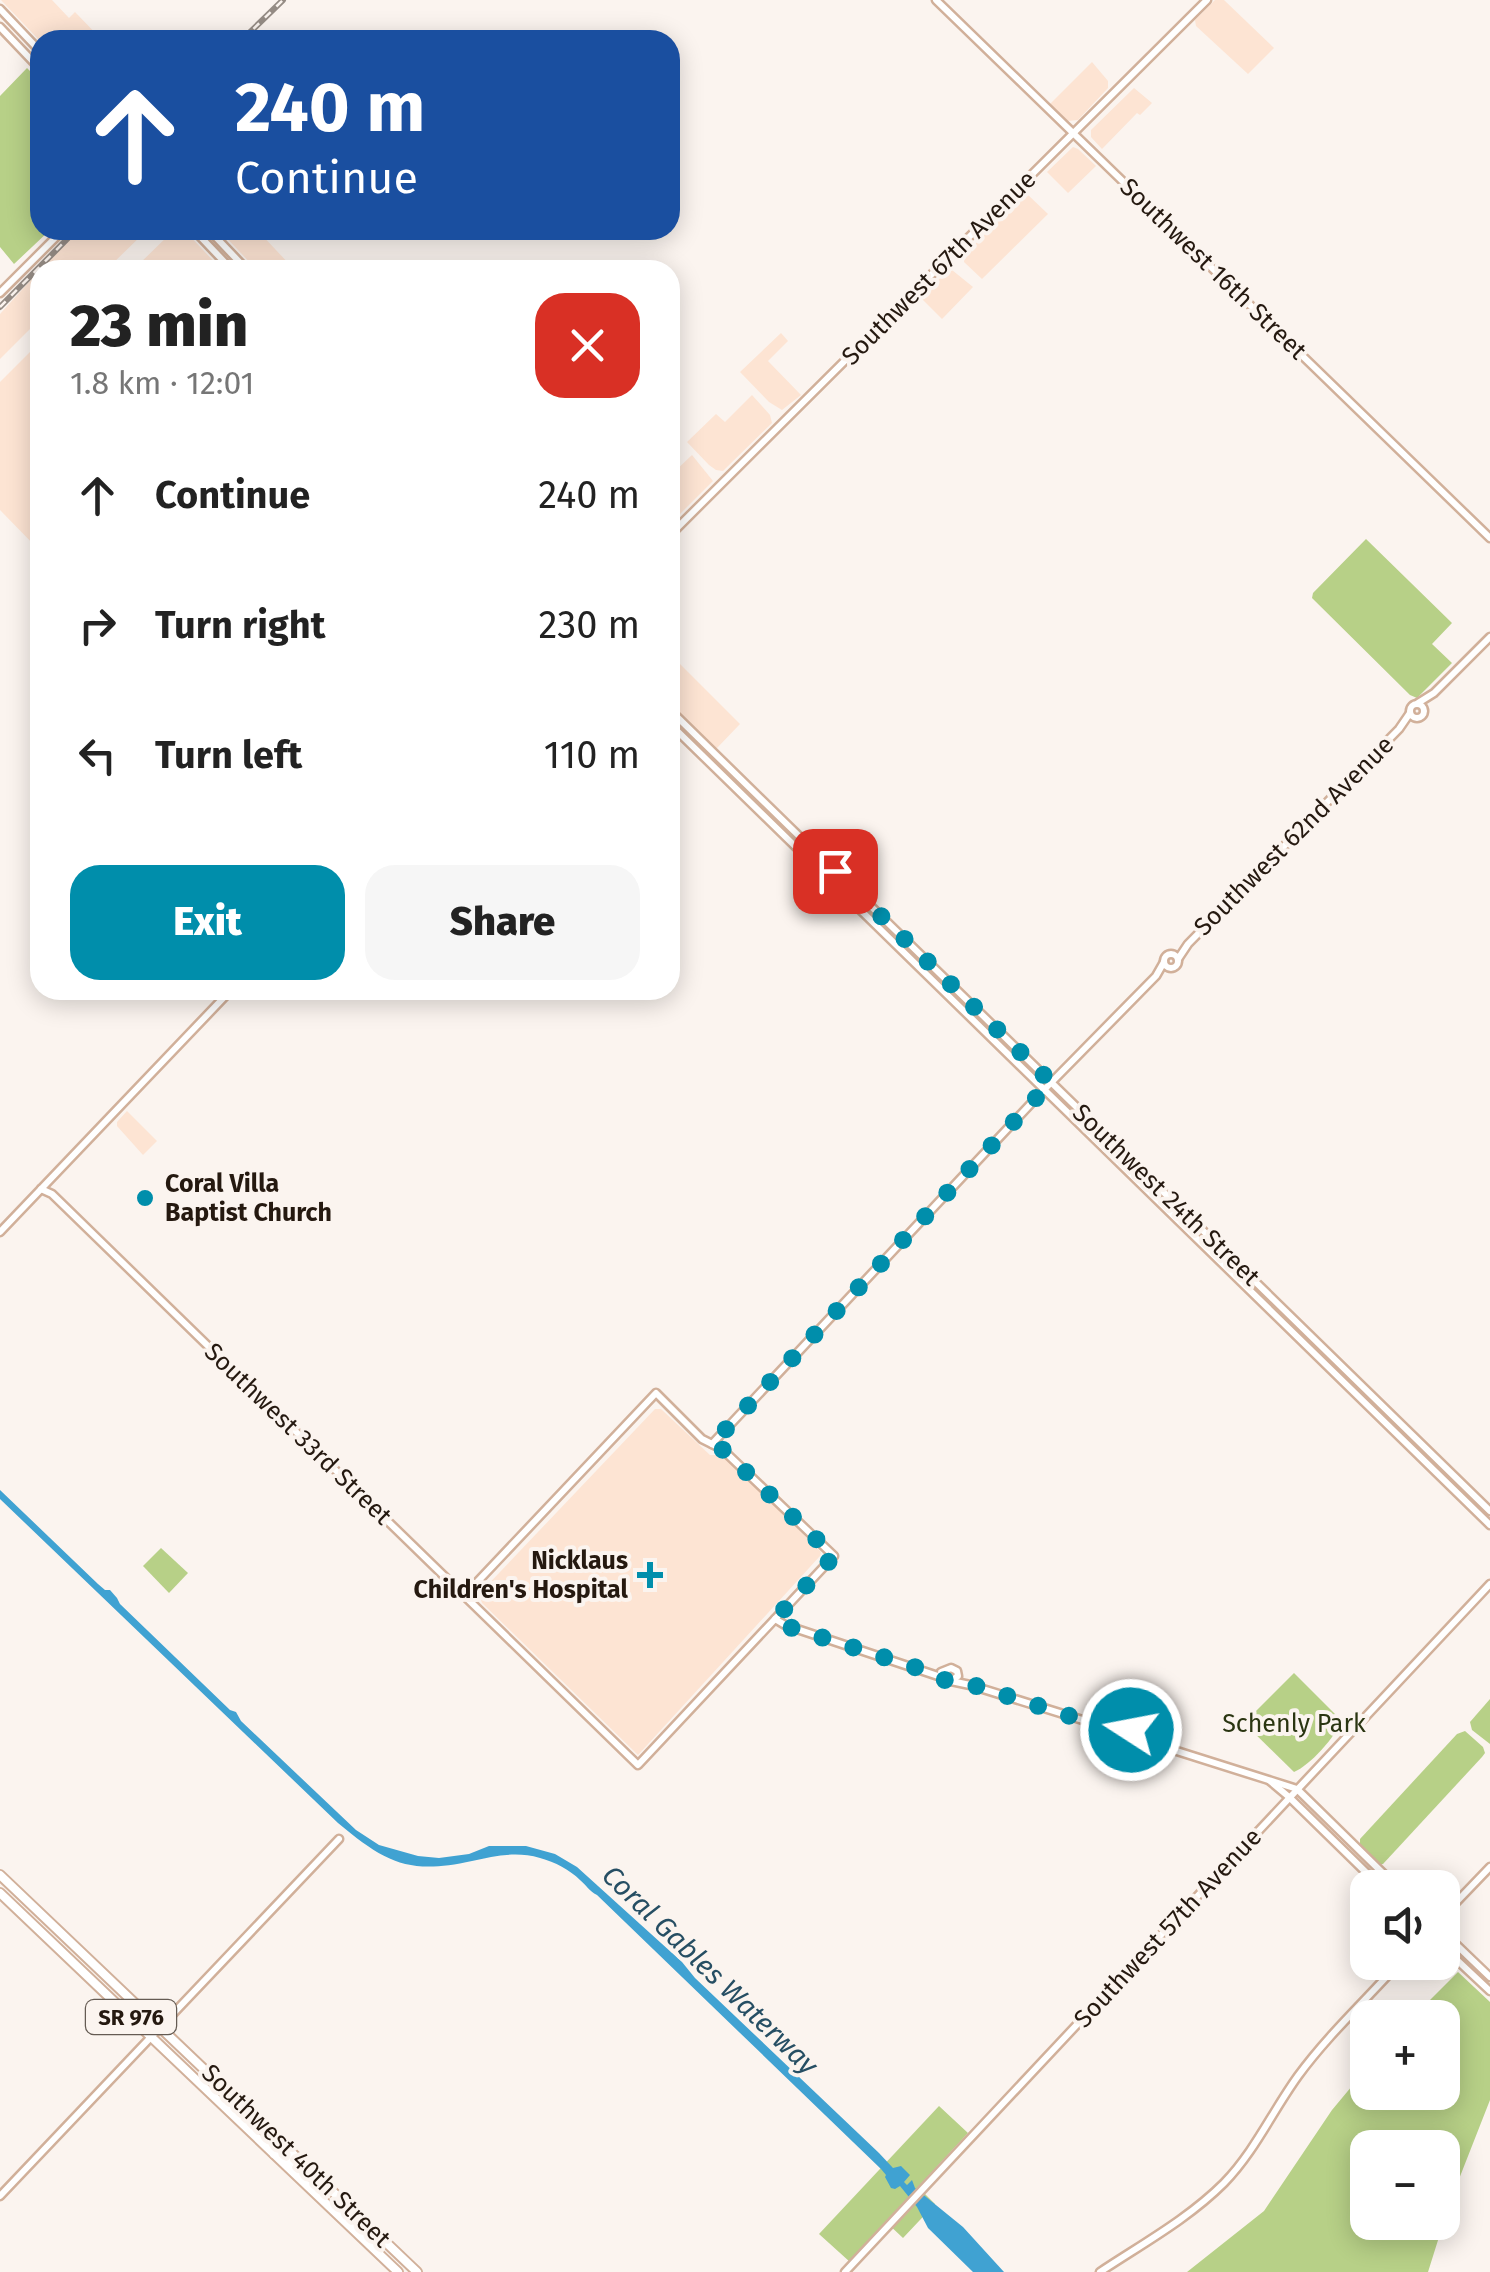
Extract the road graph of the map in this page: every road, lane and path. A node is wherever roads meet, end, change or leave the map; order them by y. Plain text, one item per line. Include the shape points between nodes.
1 (936, 0) edge
2 (1207, 0) edge
3 (0, 9) edge
4 (0, 27) edge
5 (30, 40) edge
6 (30, 58) edge
7 (1074, 134) junction
8 (52, 240) edge
9 (204, 240) edge
10 (218, 240) edge
11 (32, 260) edge
12 (222, 260) edge
13 (238, 260) edge
14 (30, 263) edge
15 (0, 293) edge
16 (680, 525) edge
17 (1490, 538) edge
18 (1490, 637) edge
19 (1421, 706) junction
20 (1413, 716) junction
21 (680, 720) edge
22 (680, 734) edge
23 (1175, 956) junction
24 (1167, 965) junction
25 (221, 1000) edge
26 (1051, 1082) junction
27 (1044, 1090) junction
28 (41, 1189) junction
29 (0, 1232) edge
30 (712, 1444) junction
31 (1490, 1511) edge
32 (1490, 1524) edge
33 (1490, 1584) edge
34 (464, 1596) junction
35 (775, 1619) junction
36 (1117, 1731) junction
37 (1129, 1734) junction
38 (1269, 1780) junction
39 (1297, 1789) junction
40 (1289, 1797) junction
41 (339, 1839) dead end
42 (1490, 1867) edge
43 (1364, 1870) edge
44 (1380, 1870) edge
45 (0, 1875) edge
46 (0, 1893) edge
47 (1460, 1899) edge
48 (1460, 1948) edge
49 (1460, 1962) edge
50 (80, 1970) junction
51 (100, 1970) junction
52 (1490, 1977) edge
53 (1384, 1980) edge
54 (1490, 1990) edge
55 (161, 2028) junction
56 (152, 2038) junction
57 (274, 2154) junction
58 (306, 2166) junction
59 (297, 2176) junction
60 (323, 2183) junction
61 (0, 2196) edge
62 (384, 2258) junction
63 (402, 2258) junction
64 (398, 2272) edge
65 (417, 2272) edge
66 (846, 2272) edge
67 (1100, 2272) edge

1 - 7 street, Southwest 16th Street
2 - 7 street, Southwest 67th Avenue
3 - 5 street
4 - 6 street
7 - 16 street, Southwest 67th Avenue
7 - 17 street, Southwest 16th Street
8 - 11 street
9 - 12 street
10 - 13 street
14 - 15 street
18 - 19 street
19 - 20 street via 1422,716
19 - 20 street via 1412,705
20 - 23 street, Southwest 62nd Avenue
21 - 26 street, Southwest 24th Street
22 - 27 street, Southwest 24th Street
23 - 24 street via 1166,956
23 - 24 street via 1176,966
24 - 26 street
25 - 28 street
26 - 27 street
26 - 31 street, Southwest 24th Street
27 - 30 street
27 - 32 street, Southwest 24th Street
28 - 29 street
28 - 34 street, Southwest 33rd Street
30 - 34 street via 656,1393
30 - 35 street via 834,1556
33 - 39 street, Southwest 57th Avenue
34 - 35 street, Southwest 33rd Street via 638,1765
35 - 36 street via 941,1674 945,1681 955,1678
36 - 37 street via 1122,1738
36 - 37 street via 1126,1724
37 - 38 street
38 - 39 street
38 - 40 street
39 - 40 street, Southwest 57th Avenue
39 - 44 street
40 - 43 street
40 - 66 street, Southwest 57th Avenue
41 - 55 street
42 - 47 street
45 - 51 main road, Southwest 40th Street / SR 976
46 - 50 main road, Southwest 40th Street / SR 976
48 - 52 street
49 - 54 street
50 - 51 main road
50 - 56 main road, Southwest 40th Street / SR 976
51 - 55 main road, Southwest 40th Street / SR 976
53 - 67 street via 1308,2064 1226,2181
55 - 56 street
55 - 58 main road, Southwest 40th Street / SR 976
56 - 57 main road, Southwest 40th Street / SR 976
56 - 61 street
57 - 58 main road
57 - 59 main road, Southwest 40th Street / SR 976
58 - 60 main road, Southwest 40th Street / SR 976
59 - 60 main road
59 - 62 main road, Southwest 40th Street / SR 976
60 - 63 main road, Southwest 40th Street / SR 976
62 - 63 main road
62 - 64 main road, Southwest 40th Street / SR 976
63 - 65 main road, Southwest 40th Street / SR 976

